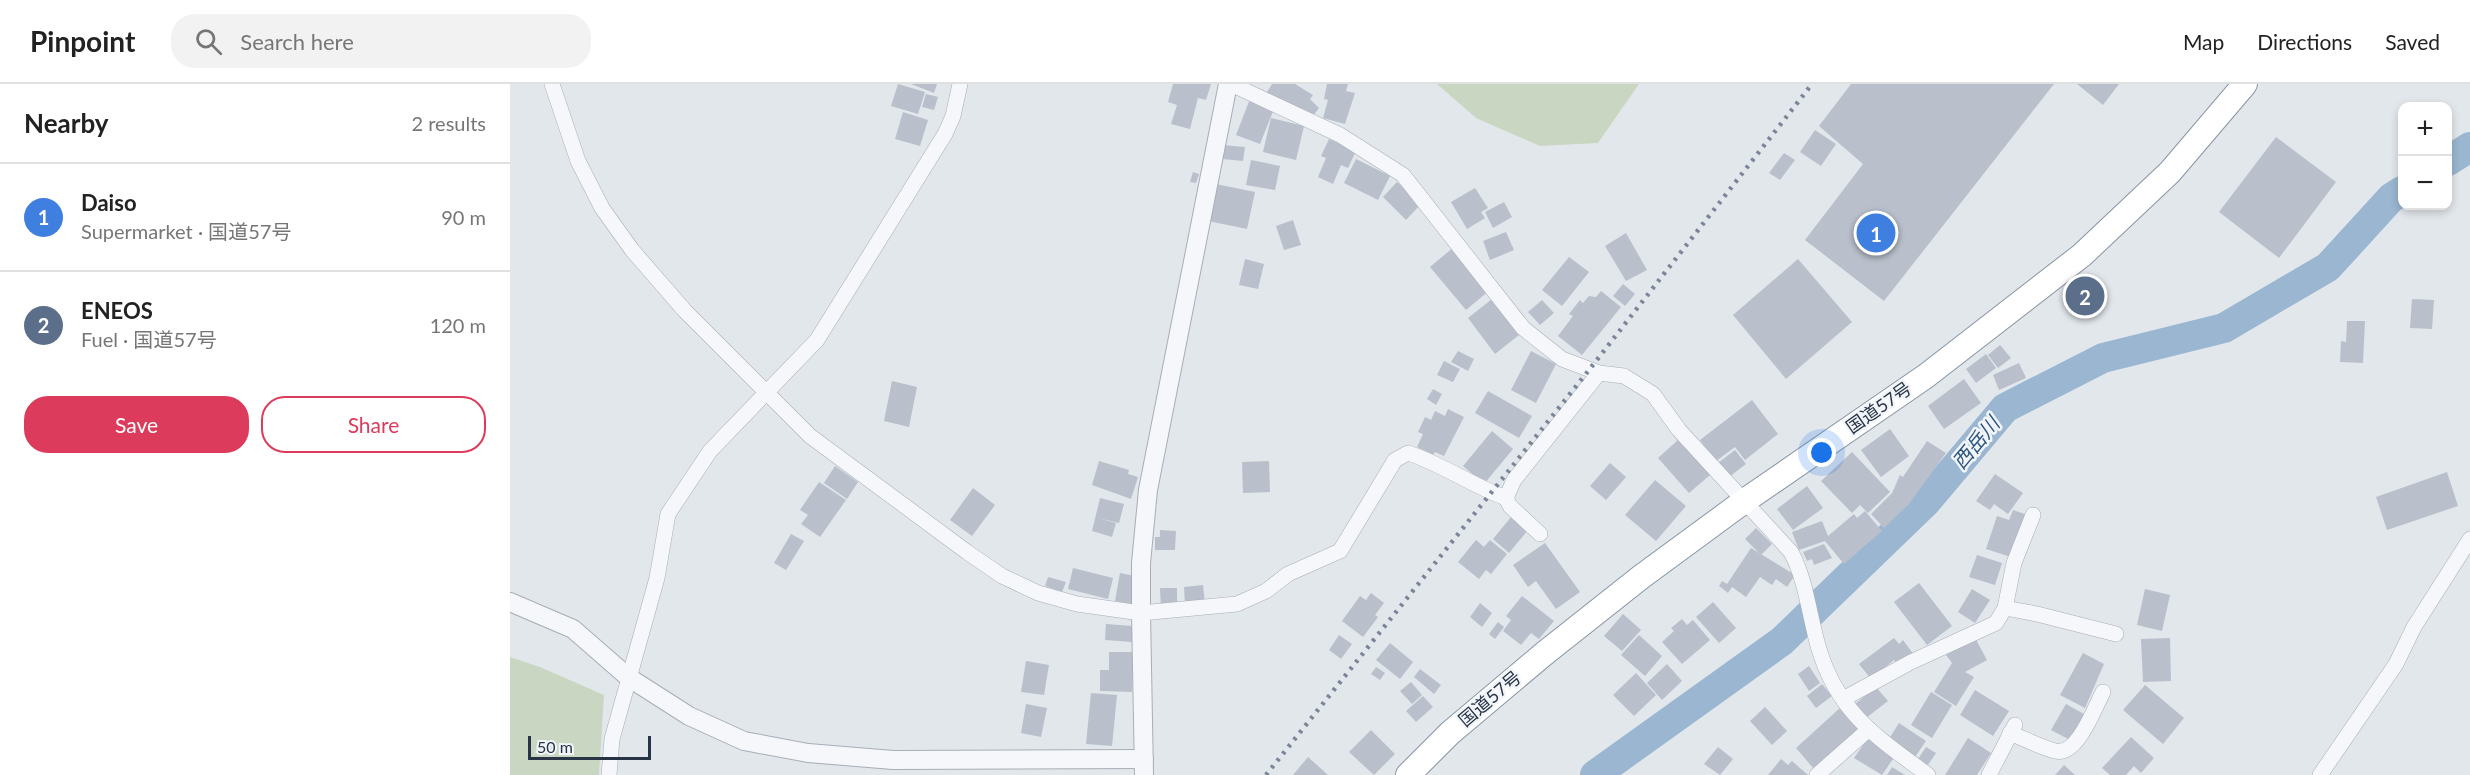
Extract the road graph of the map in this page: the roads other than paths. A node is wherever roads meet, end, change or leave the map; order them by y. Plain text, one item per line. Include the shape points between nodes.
1 (552, 84) edge
2 (960, 84) edge
3 (1230, 84) edge
4 (2245, 84) edge
5 (1599, 373) junction
6 (765, 394) junction
7 (1506, 498) junction
8 (1743, 502) junction
9 (2033, 515) dead end
10 (1540, 534) dead end
11 (2470, 539) edge
12 (2466, 557) edge
13 (510, 602) edge
14 (2005, 608) junction
15 (1141, 613) junction
16 (2116, 634) dead end
17 (628, 677) junction
18 (2103, 692) dead end
19 (1843, 699) junction
20 (1868, 730) junction
21 (1144, 767) edge
22 (609, 775) edge
23 (1408, 775) edge
24 (1817, 775) edge
25 (1928, 775) edge
26 (1989, 775) edge
27 (2320, 775) edge

1 - 6 street via 578,161 602,208 685,311
2 - 6 street via 945,134 818,340
3 - 5 street via 1340,135 1403,175 1523,328 1562,359
3 - 15 street via 1148,490
4 - 8 highway, 国道57号 via 2170,172 2082,255 1926,376
5 - 7 street via 1514,480
5 - 8 street via 1624,376 1653,394 1679,430
6 - 15 street via 810,436 1002,576 1038,594
6 - 17 street via 710,451 668,514 657,578
7 - 10 street
7 - 15 street via 1408,453 1395,460 1340,551 1237,603
8 - 19 street via 1791,552 1801,569 1819,649
8 - 23 highway, 国道57号 via 1641,576 1545,653 1450,733
9 - 14 street via 2014,563
11 - 12 street
12 - 27 street via 2414,627 2396,664
13 - 17 street via 573,629
14 - 16 street
14 - 19 street via 1996,623
15 - 21 street
17 - 21 street via 689,716 744,741 808,753 893,760
17 - 22 street via 612,739
18 - 26 street via 2075,744 2067,751 2057,752 2013,729
19 - 20 street
20 - 24 street
20 - 25 street

